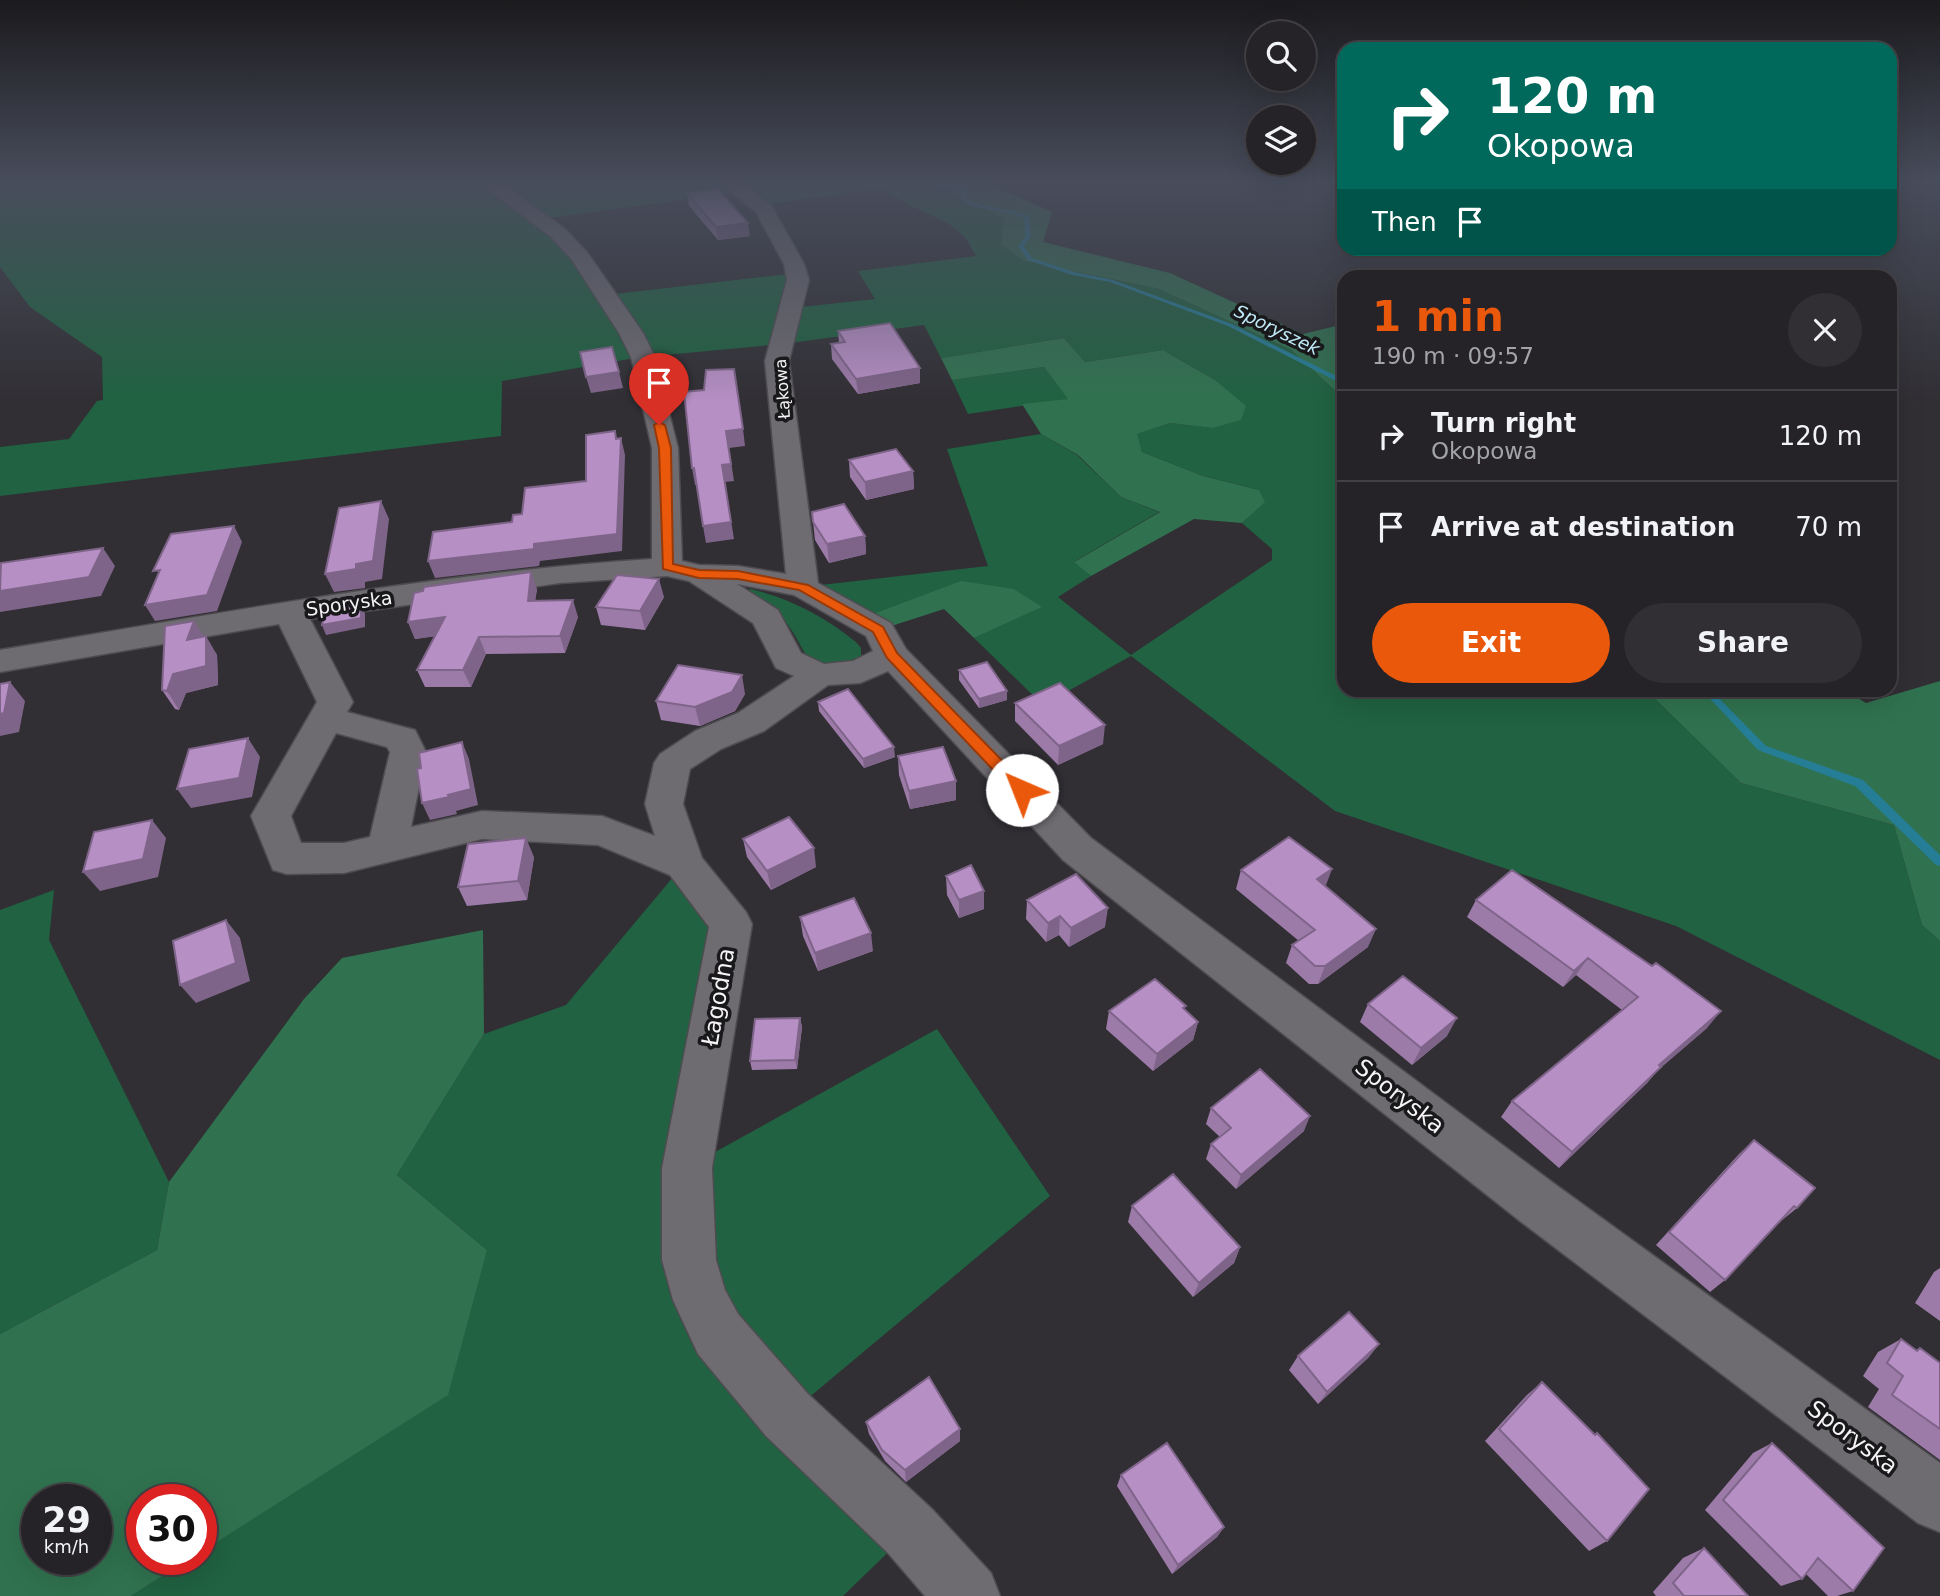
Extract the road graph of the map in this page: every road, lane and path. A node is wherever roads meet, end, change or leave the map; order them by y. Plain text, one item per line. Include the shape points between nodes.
1 (578, 253) edge
2 (788, 253) edge
3 (667, 567) junction
4 (699, 574) junction
5 (803, 587) junction
6 (290, 612) junction
7 (892, 655) junction
8 (0, 661) edge
9 (820, 675) junction
10 (327, 718) junction
11 (387, 848) junction
12 (684, 864) junction
13 (1940, 1501) edge
14 (968, 1596) edge

1 - 3 street via 643,357 665,448
2 - 5 street, Łąkowa via 798,280 777,361
3 - 4 street, Sporyska
3 - 6 street, Sporyska via 560,574
4 - 5 street, Sporyska via 738,575
4 - 9 street, Sporyska via 766,617 788,660
5 - 7 street, Sporyska via 878,630
6 - 8 street, Sporyska
6 - 10 street via 335,702
7 - 9 street, Sporyska via 860,672
7 - 13 street, Sporyska via 1077,849 1527,1195
9 - 12 street via 751,722 708,740 673,763 664,804
10 - 11 street via 402,738 408,752
10 - 11 street via 271,816 287,859 344,858
11 - 12 street via 482,825 602,831
12 - 14 street, Łagodna via 731,924 687,1168 689,1260 701,1300 718,1334 787,1415 910,1531

